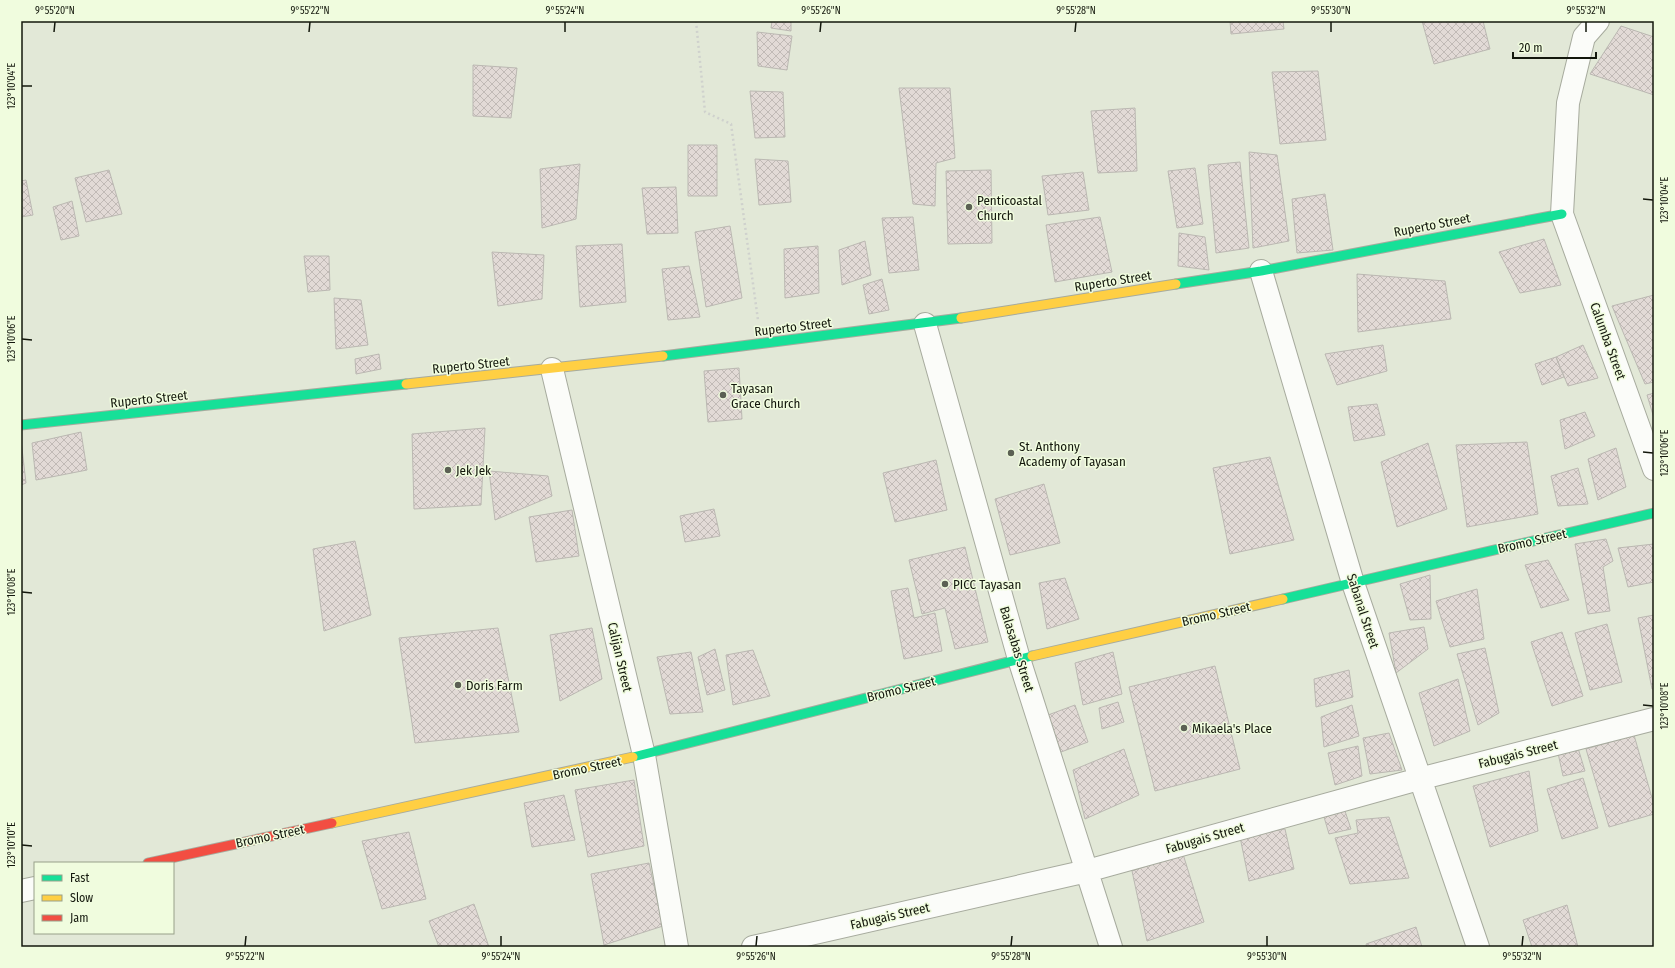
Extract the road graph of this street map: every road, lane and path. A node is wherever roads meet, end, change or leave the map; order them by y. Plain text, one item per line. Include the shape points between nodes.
1 (696, 21) edge
2 (1598, 21) edge
3 (1562, 214) junction
4 (1261, 271) junction
5 (925, 324) junction
6 (762, 344) junction
7 (552, 369) junction
8 (21, 425) edge
9 (1654, 469) edge
10 (1654, 513) edge
11 (1353, 583) junction
12 (1019, 658) junction
13 (1654, 719) edge
14 (644, 755) junction
15 (1419, 779) junction
16 (153, 862) edge
17 (1087, 871) junction
18 (34, 888) edge
19 (21, 891) edge
20 (677, 947) edge
21 (753, 947) edge
22 (1111, 947) edge
23 (1478, 947) edge

1 - 6 path via 705,112 731,124
2 - 3 street via 1584,37 1568,103
3 - 4 street, Ruperto Street
3 - 9 street, Calumba Street
4 - 5 street, Ruperto Street
4 - 11 street, Sabanal Street
5 - 6 street, Ruperto Street
5 - 12 street, Balasabas Street
6 - 7 street, Ruperto Street
7 - 8 street, Ruperto Street
7 - 14 street, Calijan Street
10 - 11 street, Bromo Street
11 - 12 street, Bromo Street
11 - 15 street, Sabanal Street
12 - 14 street, Bromo Street
12 - 17 street, Balasabas Street
13 - 15 street, Fabugais Street
14 - 16 street, Bromo Street
14 - 20 street, Calijan Street
15 - 17 street, Fabugais Street
15 - 23 street, Sabanal Street
17 - 21 street, Fabugais Street
17 - 22 street, Balasabas Street
18 - 19 street

